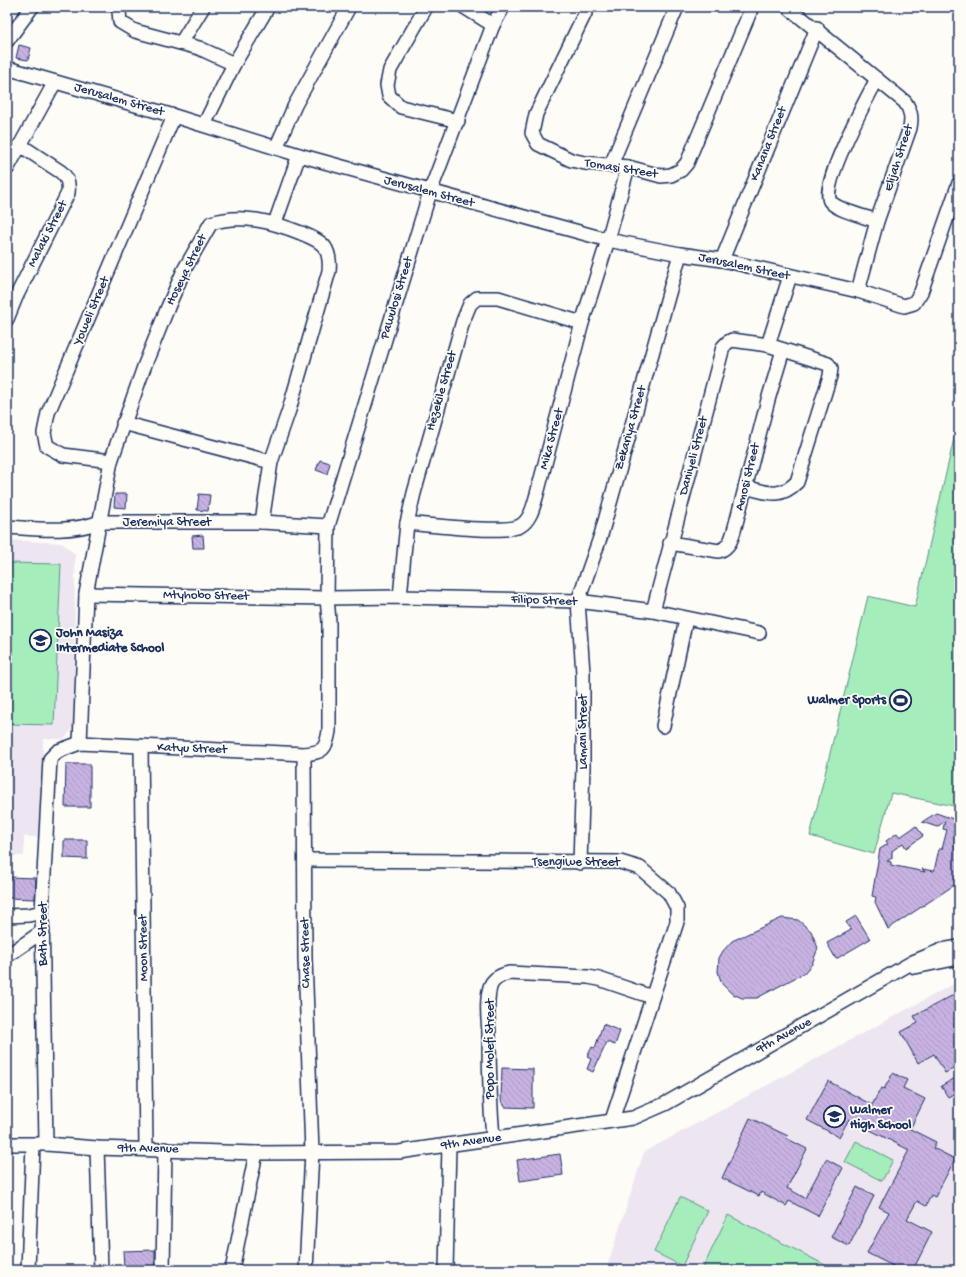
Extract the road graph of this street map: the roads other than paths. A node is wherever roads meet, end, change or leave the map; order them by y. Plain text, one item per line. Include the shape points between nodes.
1 (32, 7) edge
2 (121, 7) edge
3 (203, 7) edge
4 (268, 7) edge
5 (349, 7) edge
6 (426, 7) edge
7 (464, 7) edge
8 (503, 7) edge
9 (588, 7) edge
10 (677, 7) edge
11 (752, 7) edge
12 (788, 7) edge
13 (493, 25) junction
14 (816, 28) junction
15 (7, 41) edge
16 (181, 43) junction
17 (234, 64) junction
18 (7, 68) edge
19 (876, 80) junction
20 (54, 82) junction
21 (174, 116) junction
22 (458, 121) junction
23 (204, 125) junction
24 (20, 145) junction
25 (276, 148) junction
26 (299, 155) junction
27 (611, 165) junction
28 (628, 168) junction
29 (7, 169) edge
30 (959, 183) edge
31 (430, 192) junction
32 (877, 221) junction
33 (275, 223) junction
34 (608, 240) junction
35 (680, 254) junction
36 (722, 260) junction
37 (790, 276) junction
38 (858, 291) junction
39 (7, 319) edge
40 (582, 323) junction
41 (768, 345) junction
42 (783, 350) junction
43 (124, 423) junction
44 (111, 461) junction
45 (271, 462) junction
46 (745, 487) junction
47 (100, 522) junction
48 (262, 522) junction
49 (407, 524) junction
50 (328, 526) junction
51 (7, 527) edge
52 (670, 543) junction
53 (86, 594) junction
54 (400, 597) junction
55 (327, 598) junction
56 (578, 601) junction
57 (653, 611) junction
58 (686, 619) junction
59 (759, 633) dead end
60 (663, 726) dead end
61 (80, 743) junction
62 (141, 747) junction
63 (304, 754) junction
64 (305, 860) junction
65 (580, 863) junction
66 (42, 912) junction
67 (7, 916) edge
68 (43, 931) junction
69 (959, 947) edge
70 (7, 956) edge
71 (959, 958) edge
72 (895, 972) junction
73 (652, 997) junction
74 (612, 1120) junction
75 (493, 1138) junction
76 (7, 1144) edge
77 (39, 1144) junction
78 (449, 1145) junction
79 (97, 1148) junction
80 (146, 1149) junction
81 (165, 1149) junction
82 (312, 1152) junction
83 (256, 1153) junction
84 (28, 1270) edge
85 (101, 1270) edge
86 (163, 1270) edge
87 (232, 1270) edge
88 (306, 1270) edge
89 (446, 1270) edge

1 - 15 street
2 - 16 street via 120,22 128,27
3 - 16 street
4 - 17 street
5 - 25 street via 295,105
6 - 22 street via 390,70 387,85 389,96 401,107 411,111
7 - 13 street
8 - 13 street, Pawulosi Street
9 - 27 street, Tomasi Street via 536,114 532,133 538,144 571,160
10 - 27 street
11 - 28 street, Tomasi Street via 687,163 681,170 661,176
12 - 14 street, Elijah Street
13 - 22 street, Pawulosi Street
14 - 19 street, Elijah Street
14 - 36 street, Kanana Street
16 - 17 street
17 - 23 street
18 - 20 street, Jerusalem Street
19 - 32 street, Elijah Street via 905,102 912,118
19 - 32 street via 834,168 828,194 834,205
20 - 21 street, Jerusalem Street
20 - 24 street
21 - 23 street, Jerusalem Street
21 - 44 street, Yoweli Street via 48,413 44,433 47,446 63,455
22 - 31 street, Pawulosi Street
23 - 25 street, Jerusalem Street
24 - 29 street
24 - 39 street, Malaki Street via 65,175 68,180 68,193
25 - 26 street, Jerusalem Street
26 - 31 street, Jerusalem Street
26 - 33 street
27 - 28 street, Tomasi Street
28 - 34 street, Mika Street
30 - 38 street, Jerusalem Street via 921,292 914,303 904,306
31 - 34 street, Jerusalem Street
31 - 50 street, Pawulosi Street
32 - 38 street, Elijah Street
33 - 43 street, Hoseya Street via 240,218 211,223 184,270
33 - 45 street, Hoseya Street via 313,238 323,245 330,263 291,402
34 - 35 street, Jerusalem Street
34 - 40 street, Mika Street
35 - 36 street, Jerusalem Street
35 - 56 street, Zekariya Street via 601,534
36 - 37 street, Jerusalem Street
37 - 38 street, Jerusalem Street
37 - 41 street
40 - 49 street, Mika Street via 538,494 524,522 520,526 504,528
40 - 49 street, Hezekile Street via 498,298 476,298 470,304 420,467
41 - 42 street, Daniyeli Street
41 - 52 street, Daniyeli Street via 732,340 723,347
42 - 46 street, Amosi Street
42 - 46 street, Daniyeli Street via 828,364 831,368 830,376 797,482 789,490 776,494
43 - 44 street, Hoseya Street
43 - 45 street
44 - 47 street, Hoseya Street
45 - 48 street, Hoseya Street
46 - 52 street, Amosi Street via 735,527 725,549 719,551
47 - 48 street, Jeremiya Street
47 - 51 street, Jeremiya Street via 57,530
47 - 53 street
48 - 50 street, Jeremiya Street
49 - 54 street, Hezekile Street
50 - 55 street, Pawulosi Street
52 - 57 street, Daniyeli Street
53 - 55 street, Mtyhobo Street
53 - 61 street
54 - 55 street, Filipo Street
54 - 56 street, Filipo Street
55 - 63 street, Katyu Street via 330,663 328,742 319,752
56 - 57 street, Filipo Street
56 - 65 street, Lamani Street via 583,673
57 - 58 street, Filipo Street
58 - 59 street, Filipo Street
58 - 60 street
61 - 62 street, Katyu Street
61 - 66 street, Bath Street via 58,751 50,759
62 - 63 street, Katyu Street
62 - 80 street, Moon Street
63 - 64 street, Chase Street
64 - 65 street, Tsengiwe Street
64 - 82 street, Chase Street via 305,958
65 - 73 street, Tsengiwe Street via 620,862 635,865 673,899 677,908 677,922
66 - 67 street
66 - 68 street, Bath Street
68 - 70 street
68 - 77 street, Bath Street
69 - 72 street, 9th Avenue via 926,956
71 - 72 street, 9th Avenue
72 - 74 street, 9th Avenue via 665,1104 633,1118
73 - 74 street, Tsengiwe Street
73 - 75 street, Popo Molefi Street via 588,977 500,975 490,986 488,1006
74 - 75 street, 9th Avenue
75 - 78 street, 9th Avenue
76 - 77 street, 9th Avenue
77 - 79 street, 9th Avenue
77 - 84 street, Bath Street
78 - 82 street, 9th Avenue via 399,1152
78 - 89 street
79 - 80 street, 9th Avenue
79 - 85 street
80 - 81 street, 9th Avenue
81 - 83 street, 9th Avenue
81 - 86 street
82 - 83 street, 9th Avenue
82 - 88 street, Chase Street
83 - 87 street

